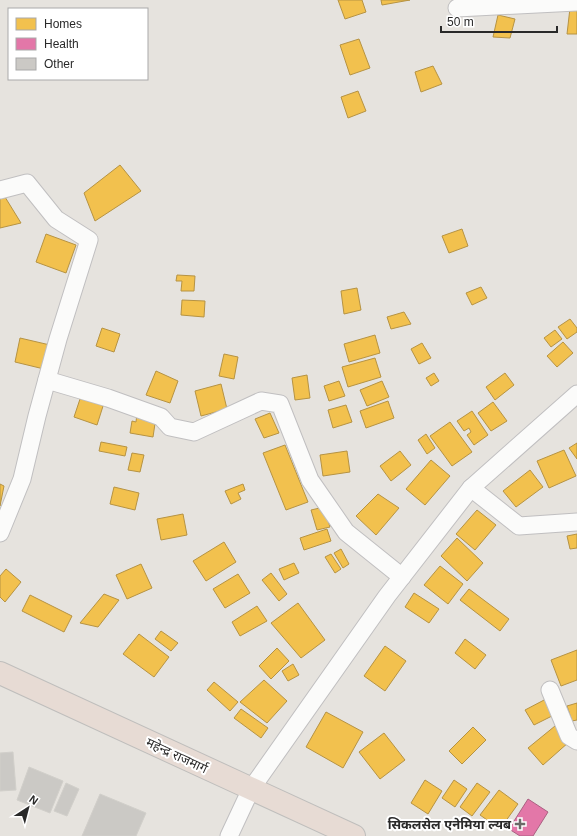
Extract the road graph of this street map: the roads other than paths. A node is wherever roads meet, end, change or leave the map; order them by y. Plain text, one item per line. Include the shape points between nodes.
1 (577, 2) edge
2 (458, 8) dead end
3 (0, 190) edge
4 (47, 380) junction
5 (577, 394) edge
6 (471, 488) junction
7 (577, 522) edge
8 (0, 533) edge
9 (402, 577) junction
10 (0, 673) edge
11 (550, 690) dead end
12 (577, 741) edge
13 (251, 789) junction
14 (229, 836) edge
15 (354, 836) edge

1 - 2 street
3 - 4 street via 27,182 56,218 89,240
4 - 8 street via 22,479
4 - 9 street via 108,398 161,417 170,427 194,432 261,401 280,404 310,480 346,532
5 - 6 street
6 - 7 street via 518,526
6 - 9 street
9 - 13 street
10 - 13 highway, महेन्द्र राजमार्ग
11 - 12 street via 569,736
13 - 14 street
13 - 15 highway, महेन्द्र राजमार्ग

